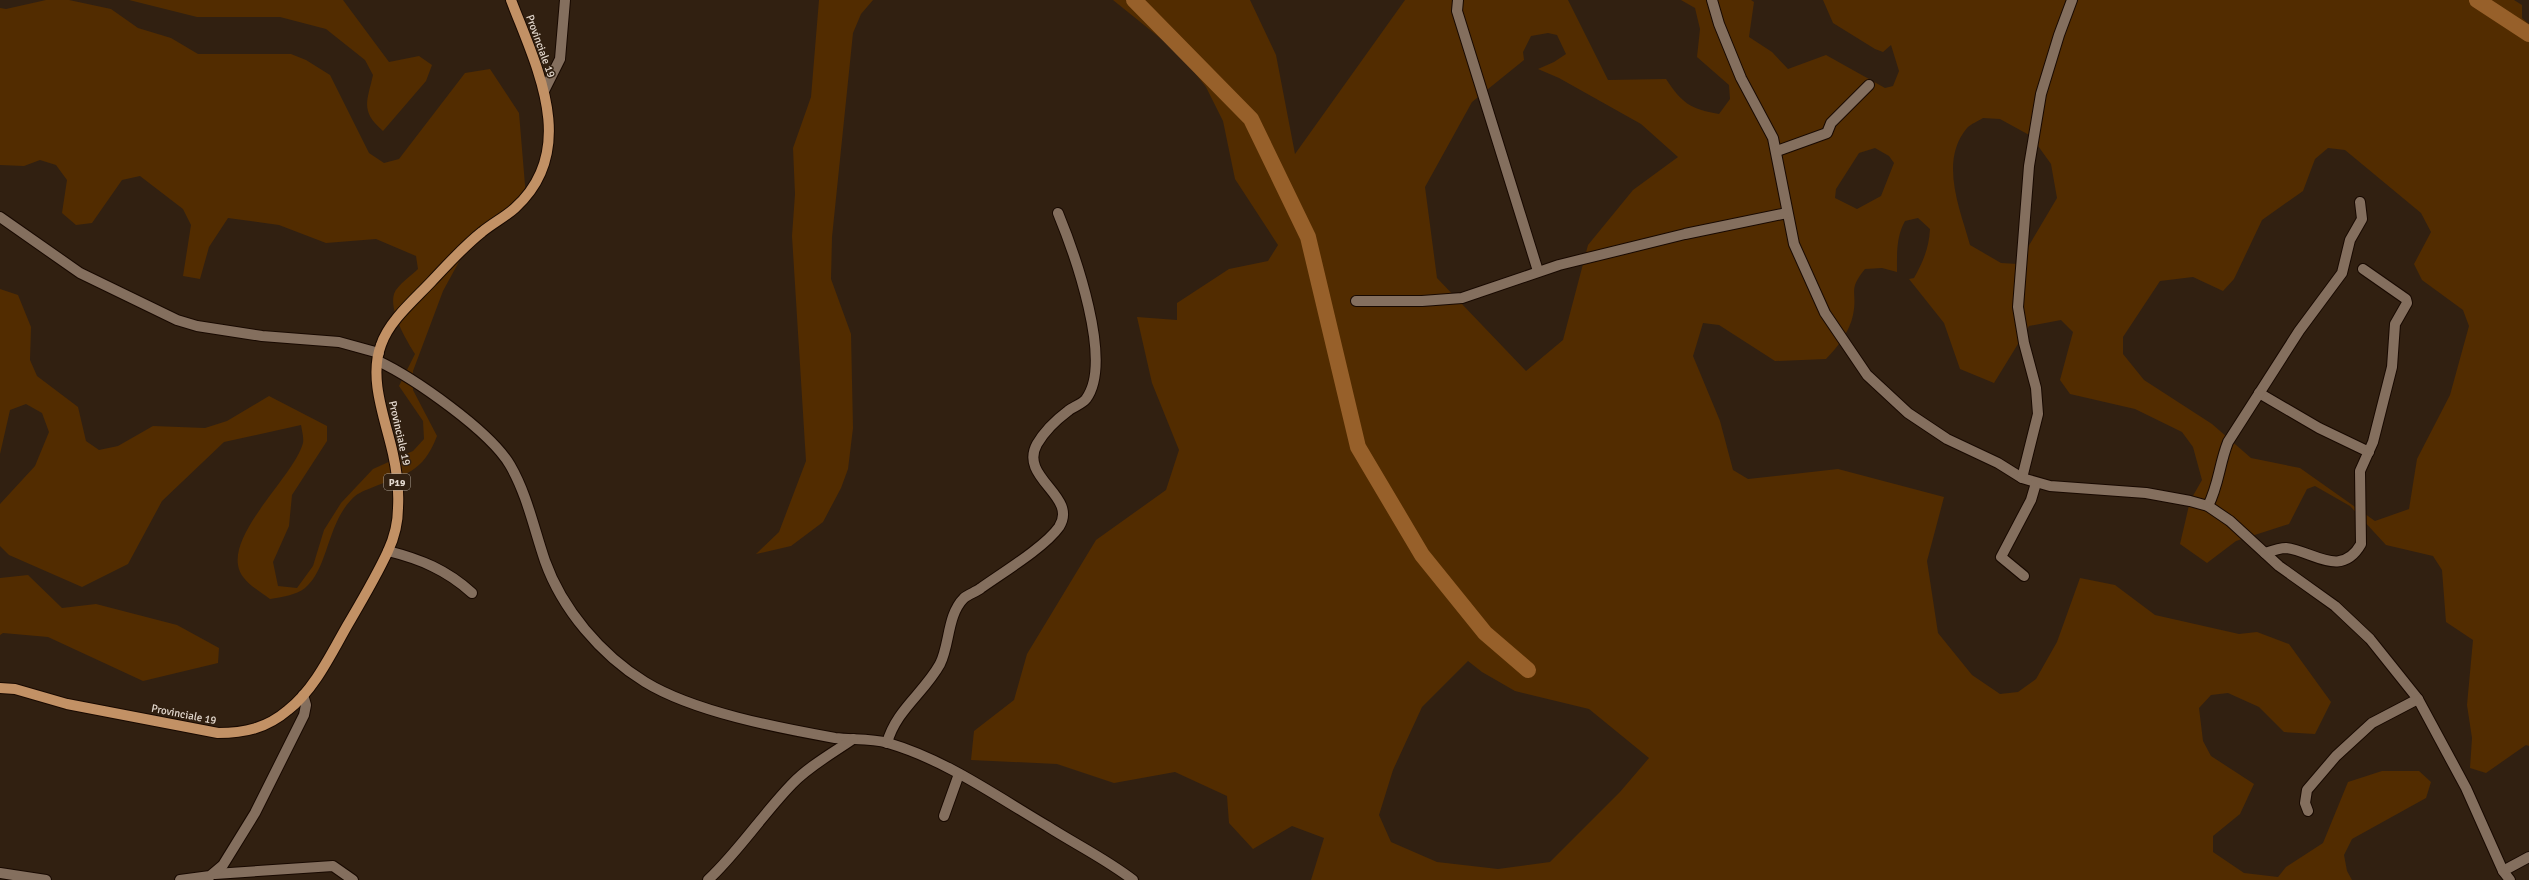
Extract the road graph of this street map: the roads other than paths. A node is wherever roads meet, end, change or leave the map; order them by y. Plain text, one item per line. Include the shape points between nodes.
1 (511, 0) edge
2 (565, 0) edge
3 (1458, 0) edge
4 (1712, 0) edge
5 (2072, 0) edge
6 (1869, 85) dead end
7 (544, 91) junction
8 (1777, 152) junction
9 (2360, 202) dead end
10 (1058, 213) dead end
11 (1787, 213) junction
12 (0, 217) edge
13 (2362, 269) dead end
14 (1538, 271) junction
15 (1356, 301) dead end
16 (378, 357) junction
17 (2259, 393) junction
18 (2369, 452) junction
19 (2022, 478) junction
20 (2036, 483) junction
21 (2208, 506) junction
22 (388, 551) junction
23 (2265, 553) junction
24 (2024, 576) dead end
25 (472, 593) dead end
26 (0, 688) edge
27 (303, 695) junction
28 (2418, 699) junction
29 (854, 739) junction
30 (887, 743) junction
31 (960, 774) junction
32 (2308, 811) dead end
33 (944, 816) dead end
34 (2529, 857) edge
35 (2502, 870) junction
36 (0, 873) edge
37 (214, 874) junction
38 (46, 880) edge
39 (180, 880) edge
40 (353, 880) edge
41 (708, 880) edge
42 (1133, 880) edge
43 (2510, 880) edge

1 - 7 main road, Provinciale 19 / P19
2 - 7 street via 560,59
3 - 14 street via 1456,11
4 - 8 street via 1741,78 1773,138
5 - 19 street via 2041,94 2029,166 2018,307 2036,388 2038,414
6 - 8 street via 1831,123 1824,135
7 - 16 main road, Provinciale 19 / P19 via 549,137 540,175 516,207 481,233 411,302 381,343
8 - 11 street via 1780,184
9 - 17 street via 2362,219 2350,240 2342,273 2299,331
10 - 30 street via 1073,250 1091,310 1095,344 1092,388 1085,400 1066,412 1050,428 1037,444 1031,458 1034,467 1058,498 1062,511 1060,525 1049,538 965,598 956,611 941,662 928,682 903,710 891,728
11 - 14 street via 1685,234
11 - 19 street via 1794,244 1825,313 1867,375 1908,413 1947,439 1998,463
12 - 16 street via 80,273 177,320 197,326 262,336 339,342
13 - 18 street via 2407,303 2395,324 2392,367
14 - 15 street via 1462,298
16 - 22 main road, Provinciale 19 / P19 via 380,406 394,458 398,496 398,521
16 - 29 street via 441,400 488,439 509,463 520,485 546,563 561,596 585,629 616,660 645,682 687,702 786,730
17 - 18 street via 2319,428
17 - 21 street via 2228,442 2222,458 2217,488
18 - 23 street via 2360,471 2361,544 2355,554 2341,561 2331,561 2285,548
19 - 20 street
20 - 21 street via 2146,493
20 - 24 street via 2031,500 2001,557
21 - 23 street via 2230,521
22 - 25 street via 441,569
22 - 27 main road, Provinciale 19 / P19 via 332,654
23 - 28 street via 2335,606 2370,639
26 - 27 main road, Provinciale 19 / P19 via 15,689 67,704 218,733 243,732 266,726 288,711
27 - 37 street via 306,711 280,766 255,813 223,865
28 - 32 street via 2372,723 2336,756 2307,790 2305,803
28 - 35 street via 2466,788
29 - 30 street
29 - 41 street via 793,783 730,860
30 - 31 street
31 - 33 street
31 - 42 street
34 - 35 street
35 - 43 street
36 - 38 street
37 - 39 street
37 - 40 street via 332,866

